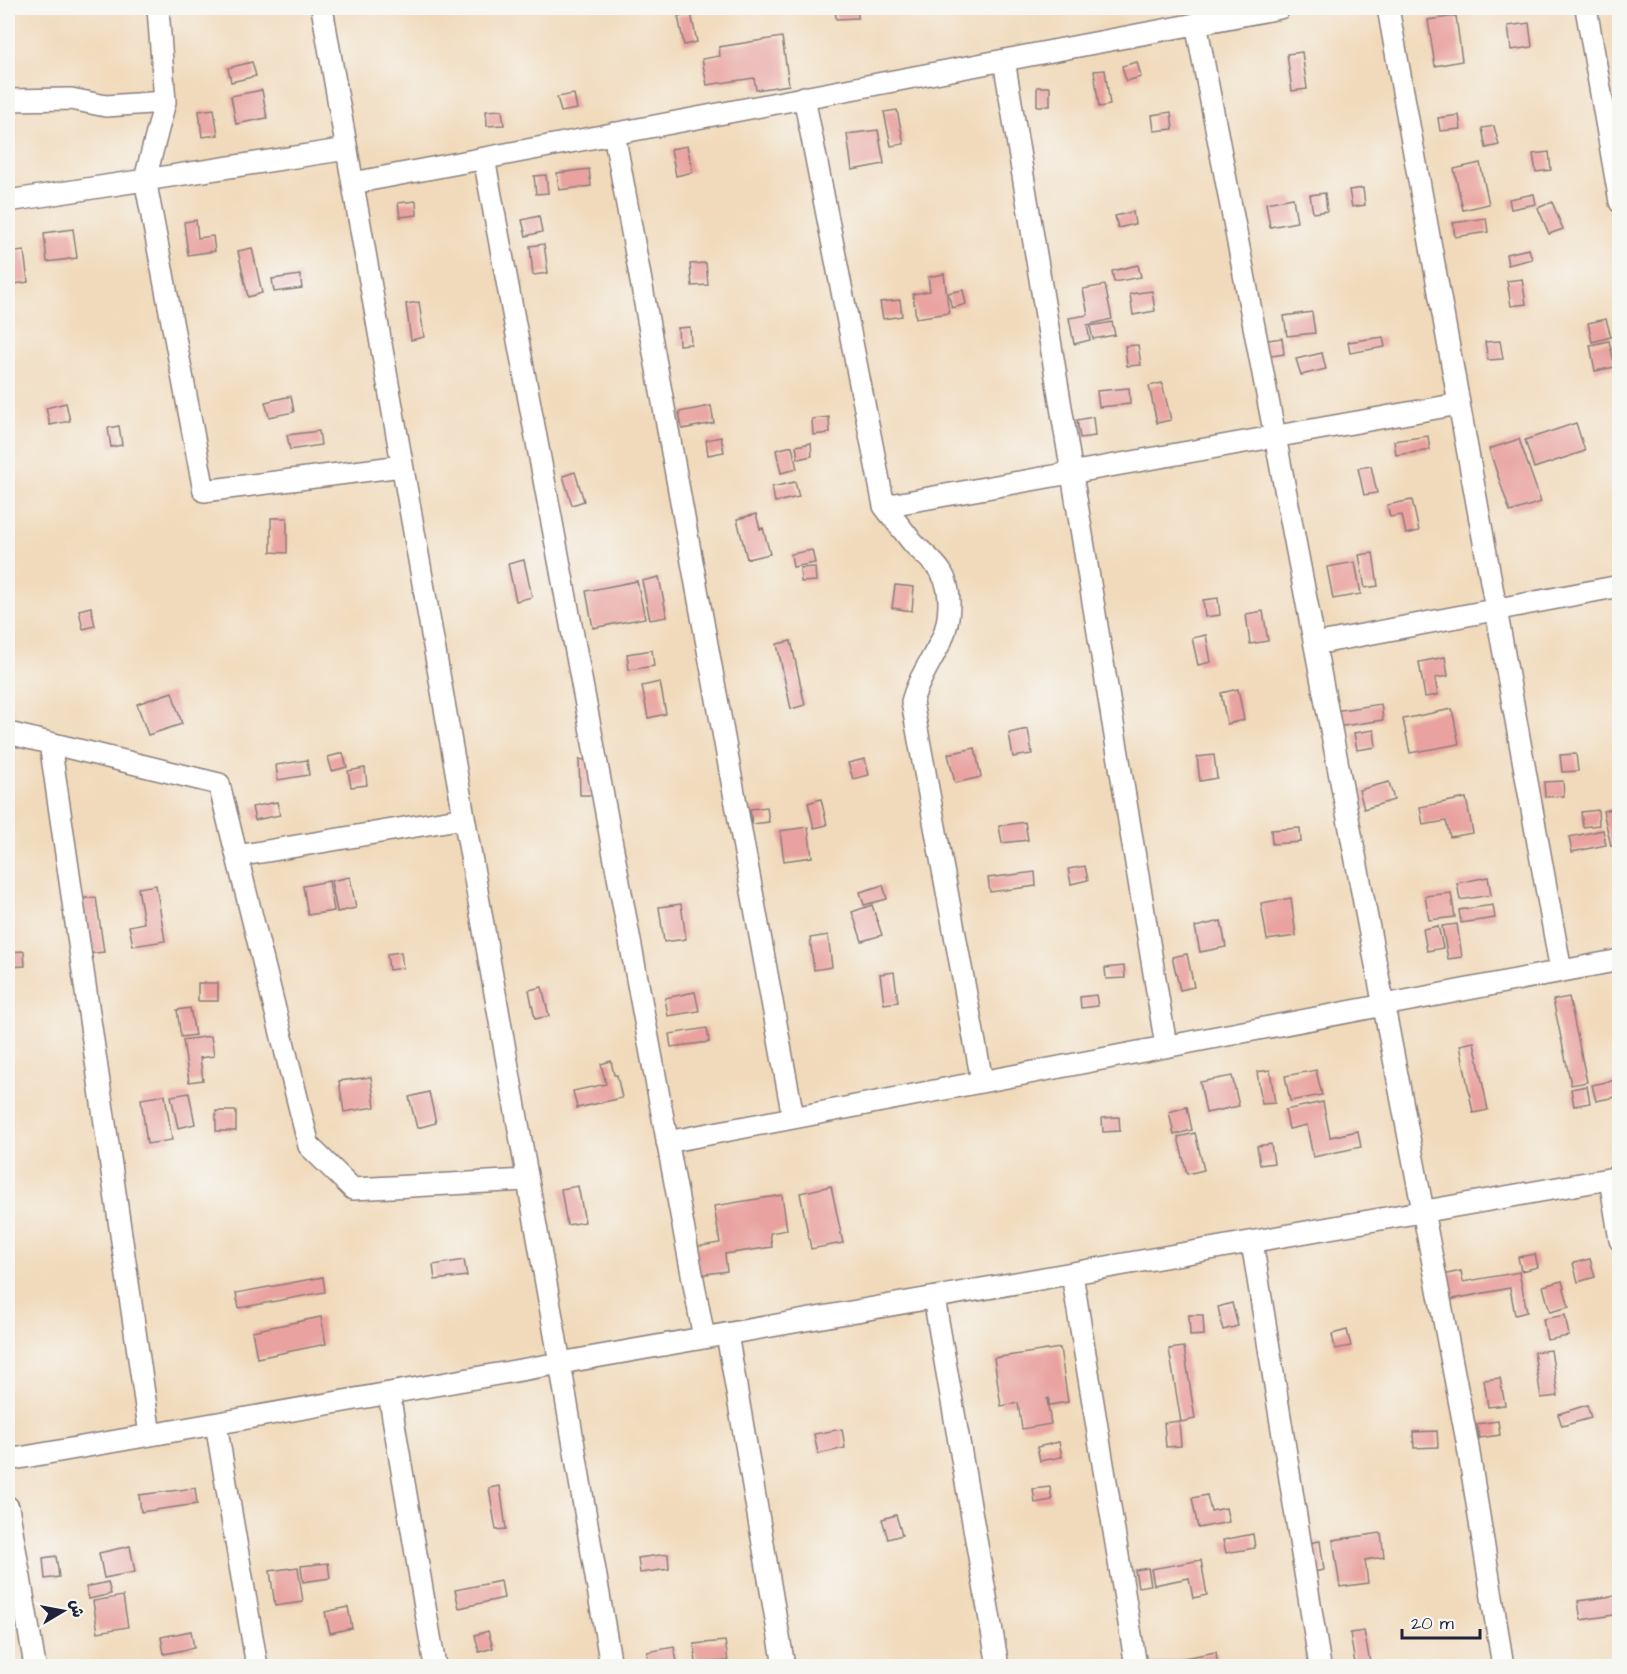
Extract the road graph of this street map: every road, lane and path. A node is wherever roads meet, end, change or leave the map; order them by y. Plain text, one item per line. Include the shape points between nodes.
1 (158, 8) edge
2 (322, 8) edge
3 (1280, 8) edge
4 (1388, 8) edge
5 (1586, 8) edge
6 (1196, 23) junction
7 (1004, 60) junction
8 (804, 97) junction
9 (8, 100) edge
10 (165, 102) junction
11 (614, 133) junction
12 (347, 148) junction
13 (484, 158) junction
14 (145, 179) junction
15 (353, 183) junction
16 (8, 201) edge
17 (1620, 202) edge
18 (1459, 404) junction
19 (1275, 436) junction
20 (402, 466) junction
21 (1072, 472) junction
22 (884, 506) junction
23 (1620, 586) edge
24 (1496, 610) junction
25 (1315, 644) junction
26 (8, 733) edge
27 (50, 743) junction
28 (464, 818) junction
29 (237, 856) junction
30 (1620, 960) edge
31 (1561, 971) junction
32 (1384, 1005) junction
33 (1166, 1046) junction
34 (982, 1081) junction
35 (793, 1117) junction
36 (667, 1142) junction
37 (1615, 1178) edge
38 (527, 1179) junction
39 (1423, 1212) junction
40 (1620, 1240) edge
41 (1252, 1242) junction
42 (1072, 1274) junction
43 (934, 1298) junction
44 (727, 1334) junction
45 (704, 1338) junction
46 (560, 1364) junction
47 (389, 1394) junction
48 (216, 1424) junction
49 (150, 1435) junction
50 (8, 1460) edge
51 (8, 1507) edge
52 (35, 1666) edge
53 (257, 1666) edge
54 (435, 1666) edge
55 (611, 1666) edge
56 (784, 1666) edge
57 (998, 1666) edge
58 (1136, 1666) edge
59 (1320, 1666) edge
60 (1503, 1666) edge

1 - 10 street
2 - 12 street
3 - 6 street
4 - 18 street
5 - 17 street
6 - 7 street
6 - 19 street
7 - 8 street
7 - 21 street
8 - 11 street
8 - 22 street
9 - 10 street via 70,99 106,106
10 - 14 street
11 - 13 street
11 - 35 street
12 - 14 street
12 - 15 street
13 - 15 street
13 - 36 street
14 - 16 street
14 - 20 street via 204,491
15 - 20 street
18 - 19 street
18 - 24 street
19 - 21 street
19 - 25 street
20 - 28 street
21 - 22 street
21 - 33 street
22 - 34 street via 942,573 950,607 944,633 916,686 912,702
23 - 24 street
24 - 25 street
24 - 31 street
25 - 32 street
26 - 27 street
27 - 29 street via 219,784
27 - 49 street
28 - 29 street
28 - 38 street
29 - 38 street via 309,1146 353,1189
30 - 31 street
31 - 32 street
32 - 33 street
32 - 39 street
33 - 34 street
34 - 35 street
35 - 36 street
36 - 45 street
37 - 39 street
37 - 40 street
38 - 46 street
39 - 41 street
39 - 60 street via 1467,1441
41 - 42 street
41 - 59 street
42 - 43 street
42 - 58 street
43 - 44 street
43 - 57 street
44 - 45 street
44 - 56 street
45 - 46 street
46 - 47 street
46 - 55 street
47 - 48 street
47 - 54 street
48 - 49 street
48 - 53 street
49 - 50 street
51 - 52 street

